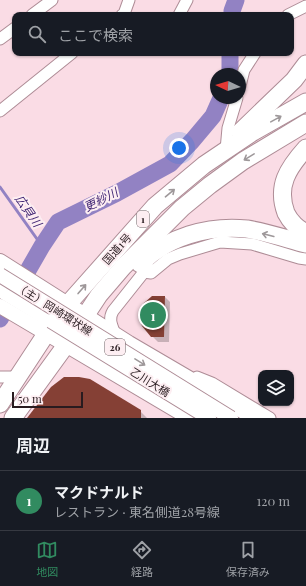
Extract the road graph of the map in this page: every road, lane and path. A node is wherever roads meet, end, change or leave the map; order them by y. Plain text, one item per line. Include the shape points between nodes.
1 (52, 0) edge
2 (129, 0) edge
3 (186, 0) edge
4 (306, 6) edge
5 (306, 11) edge
6 (36, 12) edge
7 (125, 12) edge
8 (180, 12) edge
9 (294, 12) edge
10 (294, 13) edge
11 (12, 30) edge
12 (0, 39) edge
13 (68, 56) edge
14 (253, 56) edge
15 (306, 64) edge
16 (245, 68) edge
17 (306, 102) edge
18 (235, 104) edge
19 (0, 111) edge
20 (306, 123) edge
21 (229, 148) junction
22 (306, 148) edge
23 (306, 232) edge
24 (174, 241) junction
25 (306, 244) edge
26 (306, 259) edge
27 (0, 261) edge
28 (144, 272) junction
29 (0, 275) edge
30 (0, 290) edge
31 (68, 304) junction
32 (0, 306) edge
33 (88, 317) junction
34 (49, 328) junction
35 (115, 334) junction
36 (68, 346) junction
37 (163, 363) junction
38 (0, 377) edge
39 (18, 377) junction
40 (139, 387) junction
41 (0, 404) edge
42 (14, 418) edge
43 (178, 418) edge
44 (189, 418) edge
45 (209, 418) edge
46 (231, 418) edge
47 (253, 418) edge
48 (270, 418) edge

1 - 6 street
2 - 7 street
3 - 8 street
4 - 9 street
5 - 10 street
11 - 12 street
13 - 19 street
14 - 16 street
15 - 21 highway via 294,80 241,130
21 -> 17 highway, 国道1号 / 1
18 - 21 street via 228,128
20 -> 33 highway, 国道1号 / 1 via 243,161 182,208 115,275 99,295
31 -> 21 highway, 国道1号 / 1 via 155,206 204,165
22 - 23 highway via 291,166 282,186 282,202 289,218
25 -> 24 highway via 237,229 199,232
24 - 28 street
24 - 33 highway via 144,259
26 - 28 street via 252,244 220,242 180,254 151,272
27 - 31 main road, 26
28 - 35 street via 111,315
29 -> 46 main road, （主）岡崎環状線 / 26, bridge
30 - 34 main road, （主）岡崎環状線 / 26 via 38,313
31 - 33 main road, 26
31 - 34 highway, 国道1号 / 1
32 - 34 main road, 26 via 14,315
33 - 35 main road, 26
33 - 36 highway, 国道1号 / 1
34 - 36 main road, 26
34 - 39 highway, 国道1号 / 1
34 - 45 main road, 乙川大橋 / 26, bridge
35 - 37 main road, 26
36 - 40 main road, 26
36 - 42 highway, 国道1号 / 1
37 - 47 main road, 26
37 - 48 street via 212,383
38 - 39 street
39 - 41 highway, 国道1号 / 1
40 - 43 street
40 - 44 main road, 26

